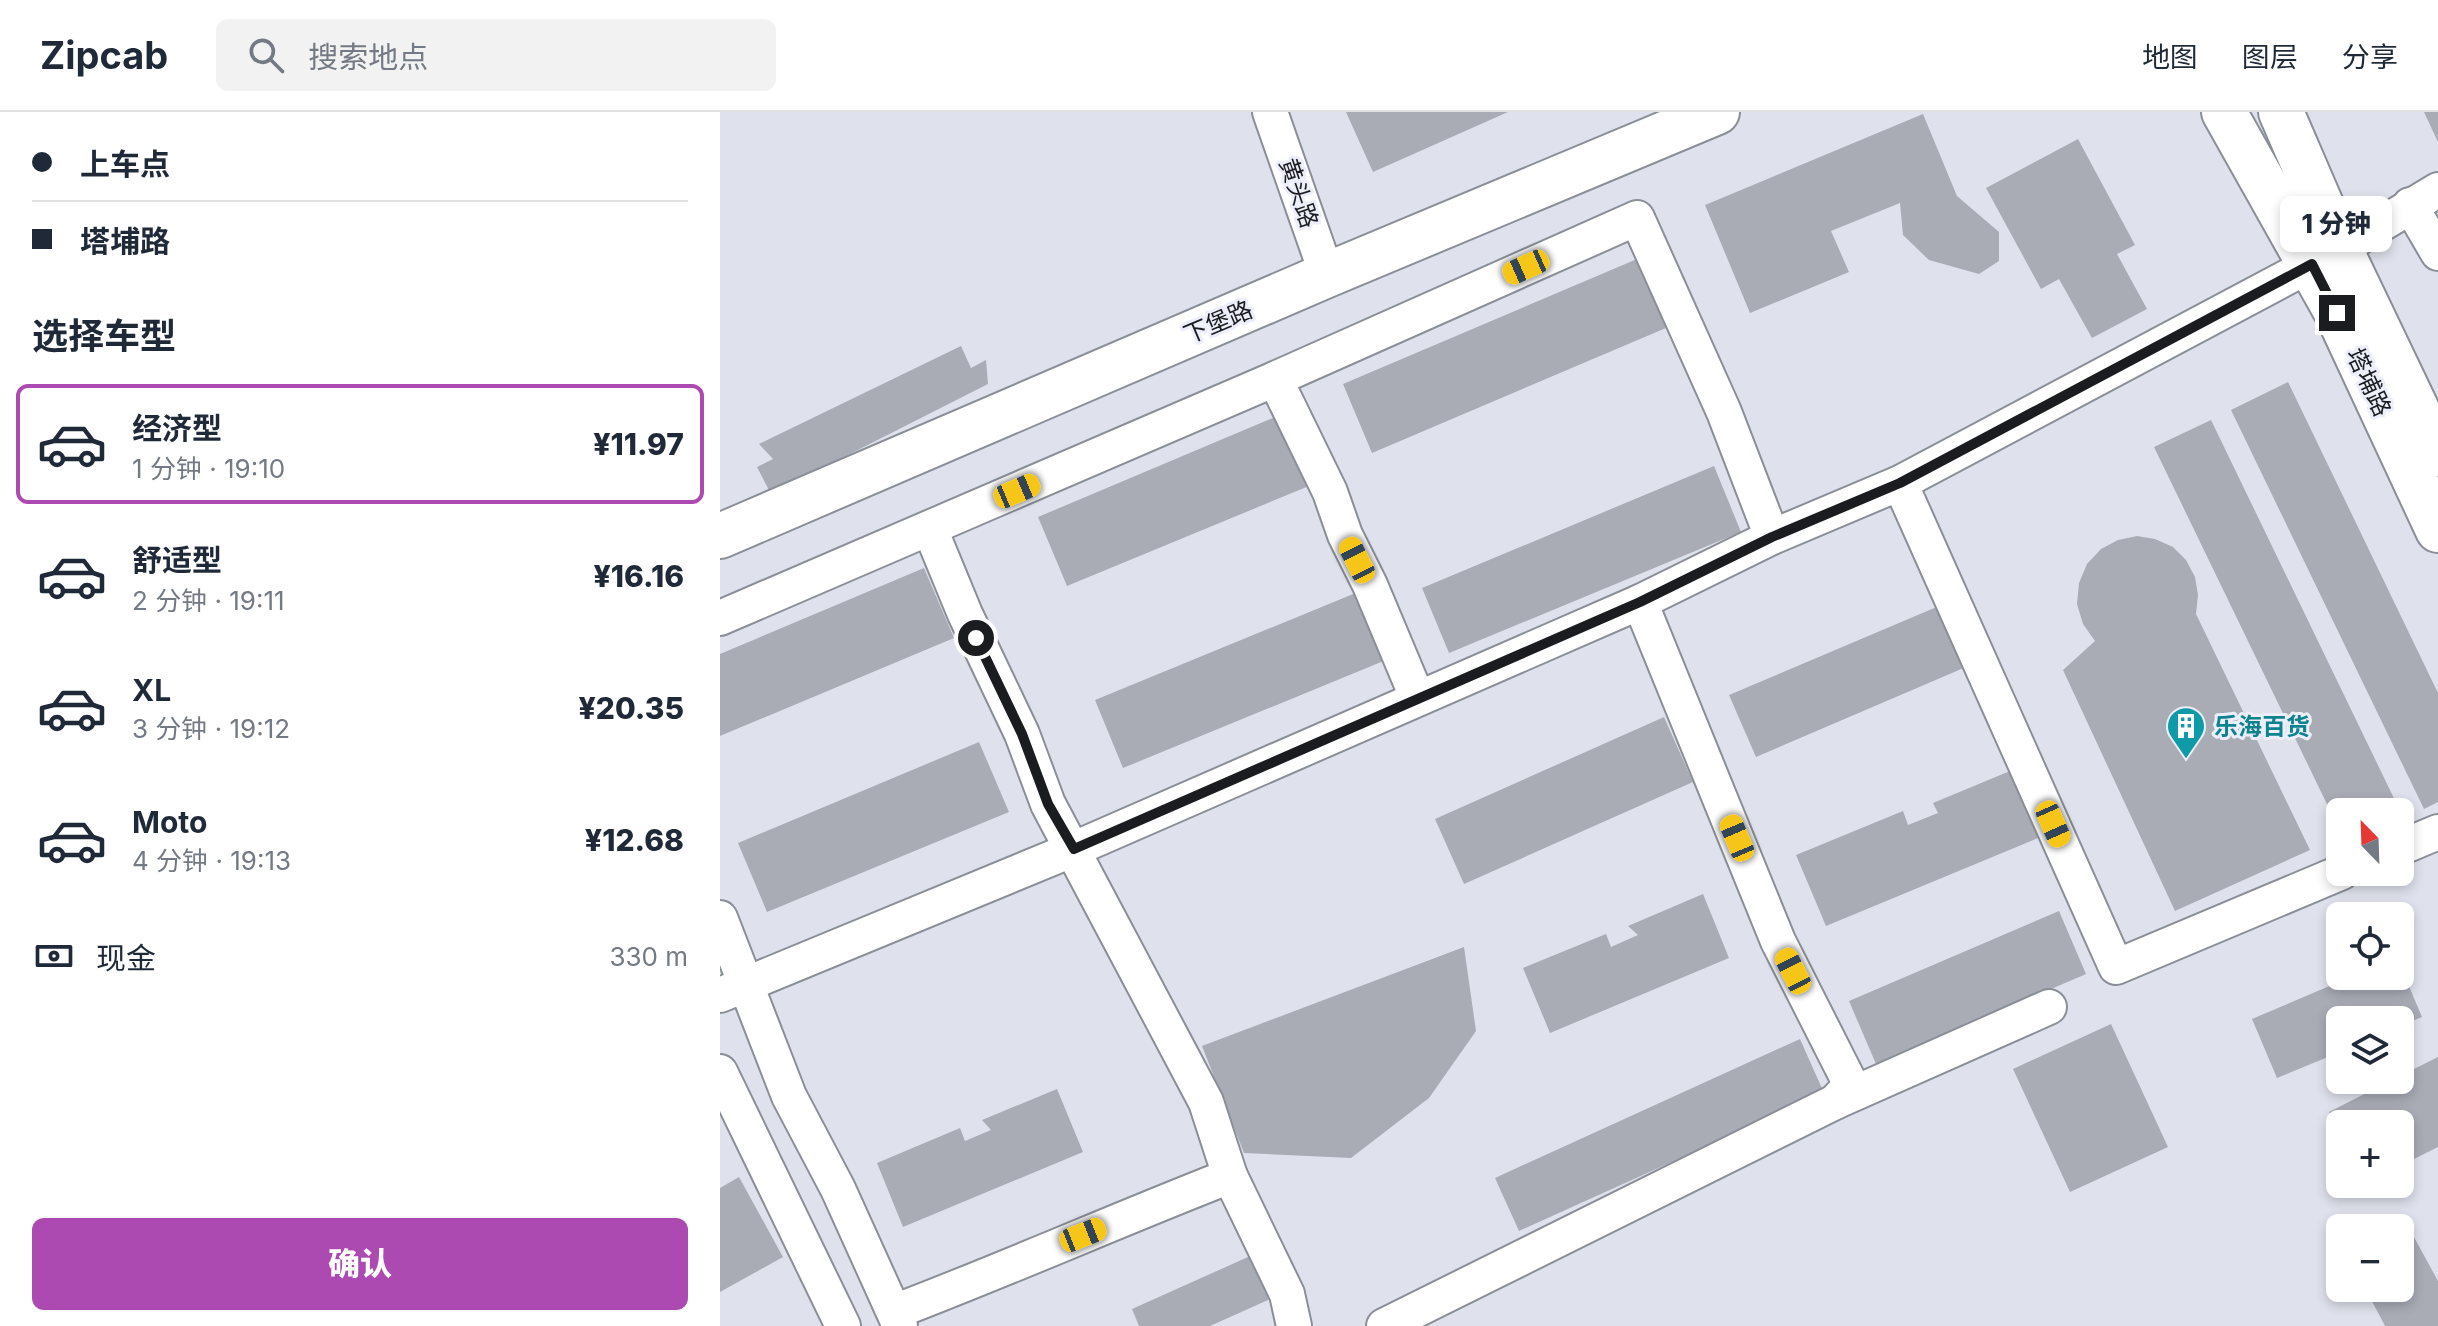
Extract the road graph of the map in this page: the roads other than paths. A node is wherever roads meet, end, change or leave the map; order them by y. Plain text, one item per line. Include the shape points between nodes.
1 (1270, 112) edge
2 (1717, 112) edge
3 (2224, 112) edge
4 (2281, 112) edge
5 (2424, 198) edge
6 (2438, 253) edge
7 (2326, 257) junction
8 (1327, 275) junction
9 (1275, 379) junction
10 (2438, 454) edge
11 (1900, 483) junction
12 (930, 529) junction
13 (2438, 530) edge
14 (720, 536) edge
15 (1772, 537) junction
16 (1640, 602) junction
17 (720, 618) edge
18 (1417, 697) junction
19 (2438, 832) edge
20 (2414, 842) edge
21 (1074, 849) junction
22 (2326, 879) edge
23 (720, 918) edge
24 (733, 989) edge
25 (2049, 1007) dead end
26 (720, 1072) edge
27 (1835, 1102) junction
28 (1230, 1176) junction
29 (897, 1319) edge
30 (843, 1326) edge
31 (1294, 1326) edge
32 (1384, 1326) edge

1 - 8 street, 黄头路
2 - 8 street, 下堡路
3 - 7 street, 塔埔路
4 - 7 street, 塔埔路
5 - 6 street
5 - 7 street
7 - 10 street, 塔埔路
7 - 11 street
7 - 13 street, 塔埔路
8 - 14 street, 下堡路
9 - 12 street
9 - 15 street via 1637,218 1724,412
9 - 18 street via 1330,492
11 - 15 street
11 - 22 street via 2116,967
12 - 17 street
12 - 21 street via 1048,804
15 - 16 street
16 - 18 street
16 - 27 street via 1778,941 1851,1085
18 - 21 street
19 - 20 street
21 - 24 street
21 - 28 street via 1206,1102
23 - 24 street
24 - 29 street via 838,1189
25 - 27 street
26 - 30 street
27 - 32 street
28 - 29 street
28 - 31 street via 1287,1294

